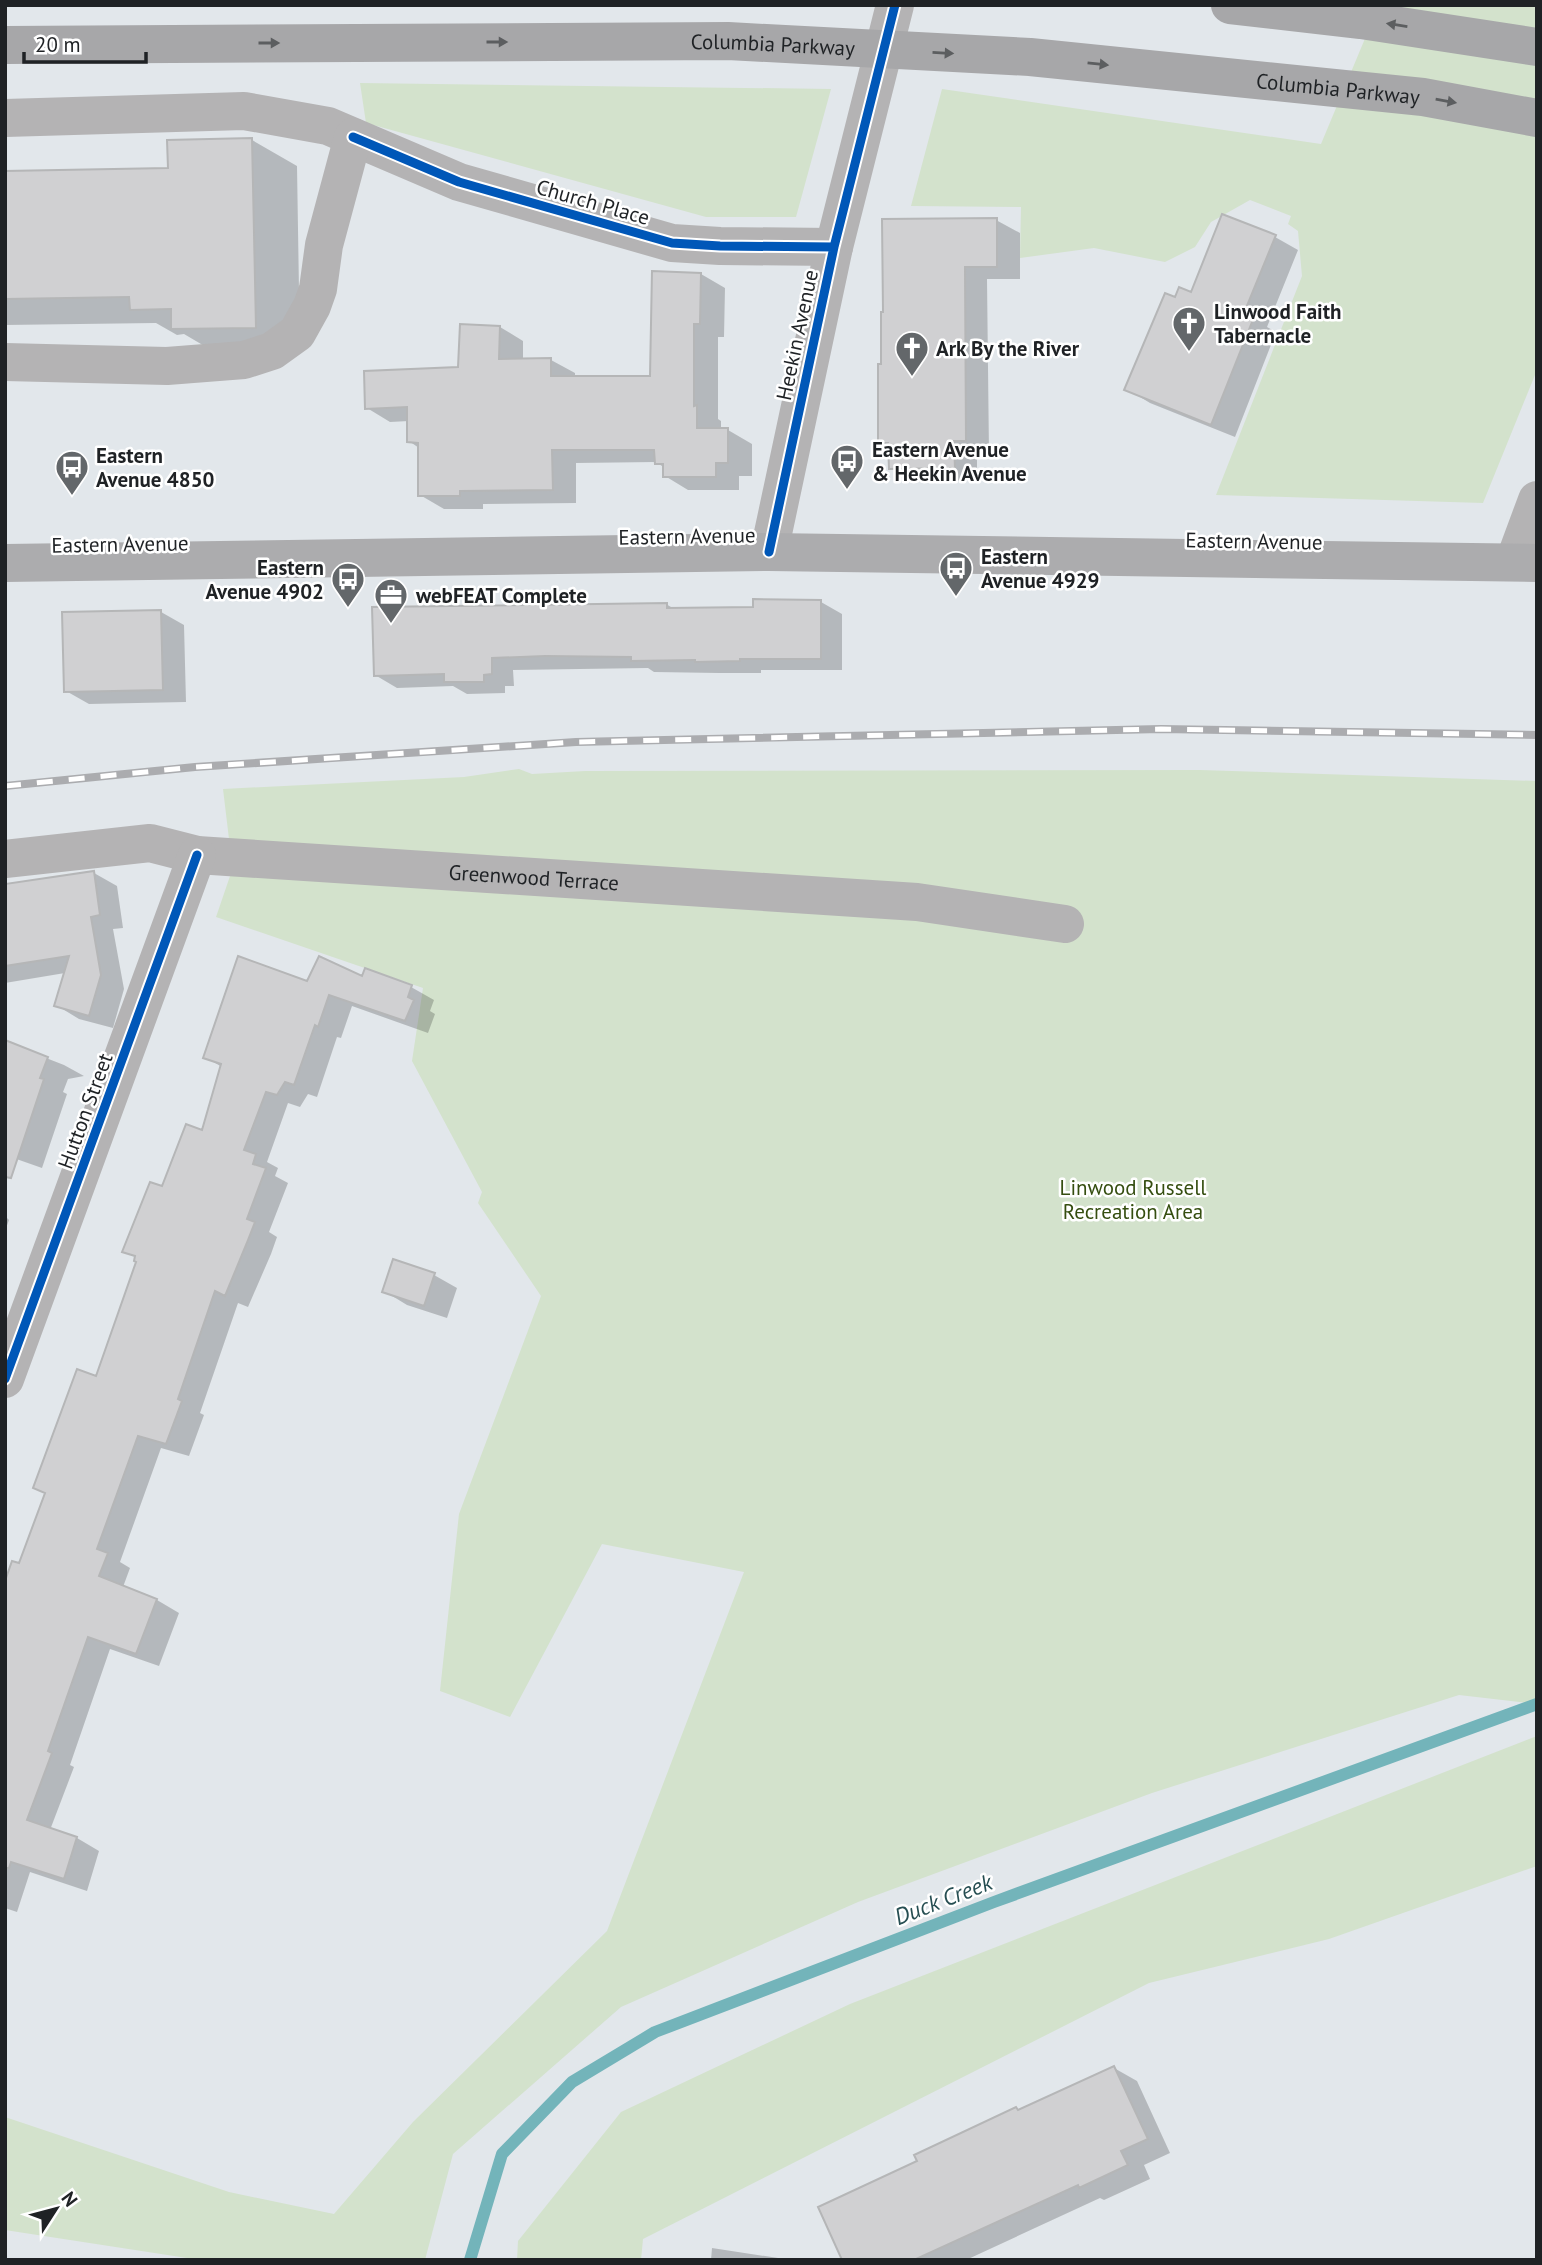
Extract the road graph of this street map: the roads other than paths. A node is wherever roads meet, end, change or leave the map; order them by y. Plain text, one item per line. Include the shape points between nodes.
1 (895, 5) edge
2 (1230, 5) edge
3 (5, 45) edge
4 (1537, 47) edge
5 (5, 118) edge
6 (1537, 118) edge
7 (353, 136) junction
8 (834, 247) junction
9 (5, 362) edge
10 (1537, 500) edge
11 (769, 552) junction
12 (1525, 563) edge
13 (5, 564) edge
14 (197, 855) junction
15 (5, 859) edge
16 (1065, 924) dead end
17 (6, 1372) edge

1 - 8 street, Heekin Avenue
4 -> 2 highway
3 -> 6 highway, Columbia Parkway via 728,41 1030,57 1423,97
5 - 7 street, Church Place via 244,111 328,126
7 - 8 street, Church Place via 459,182 673,243
7 - 9 street via 312,306 297,333 272,351 244,360 167,366
8 - 11 street, Heekin Avenue
10 - 12 street
11 - 12 main road, Eastern Avenue
11 - 13 main road, Eastern Avenue
14 - 15 street, Greenwood Terrace via 150,843
14 - 16 street, Greenwood Terrace via 917,902
14 - 17 street, Hutton Street

